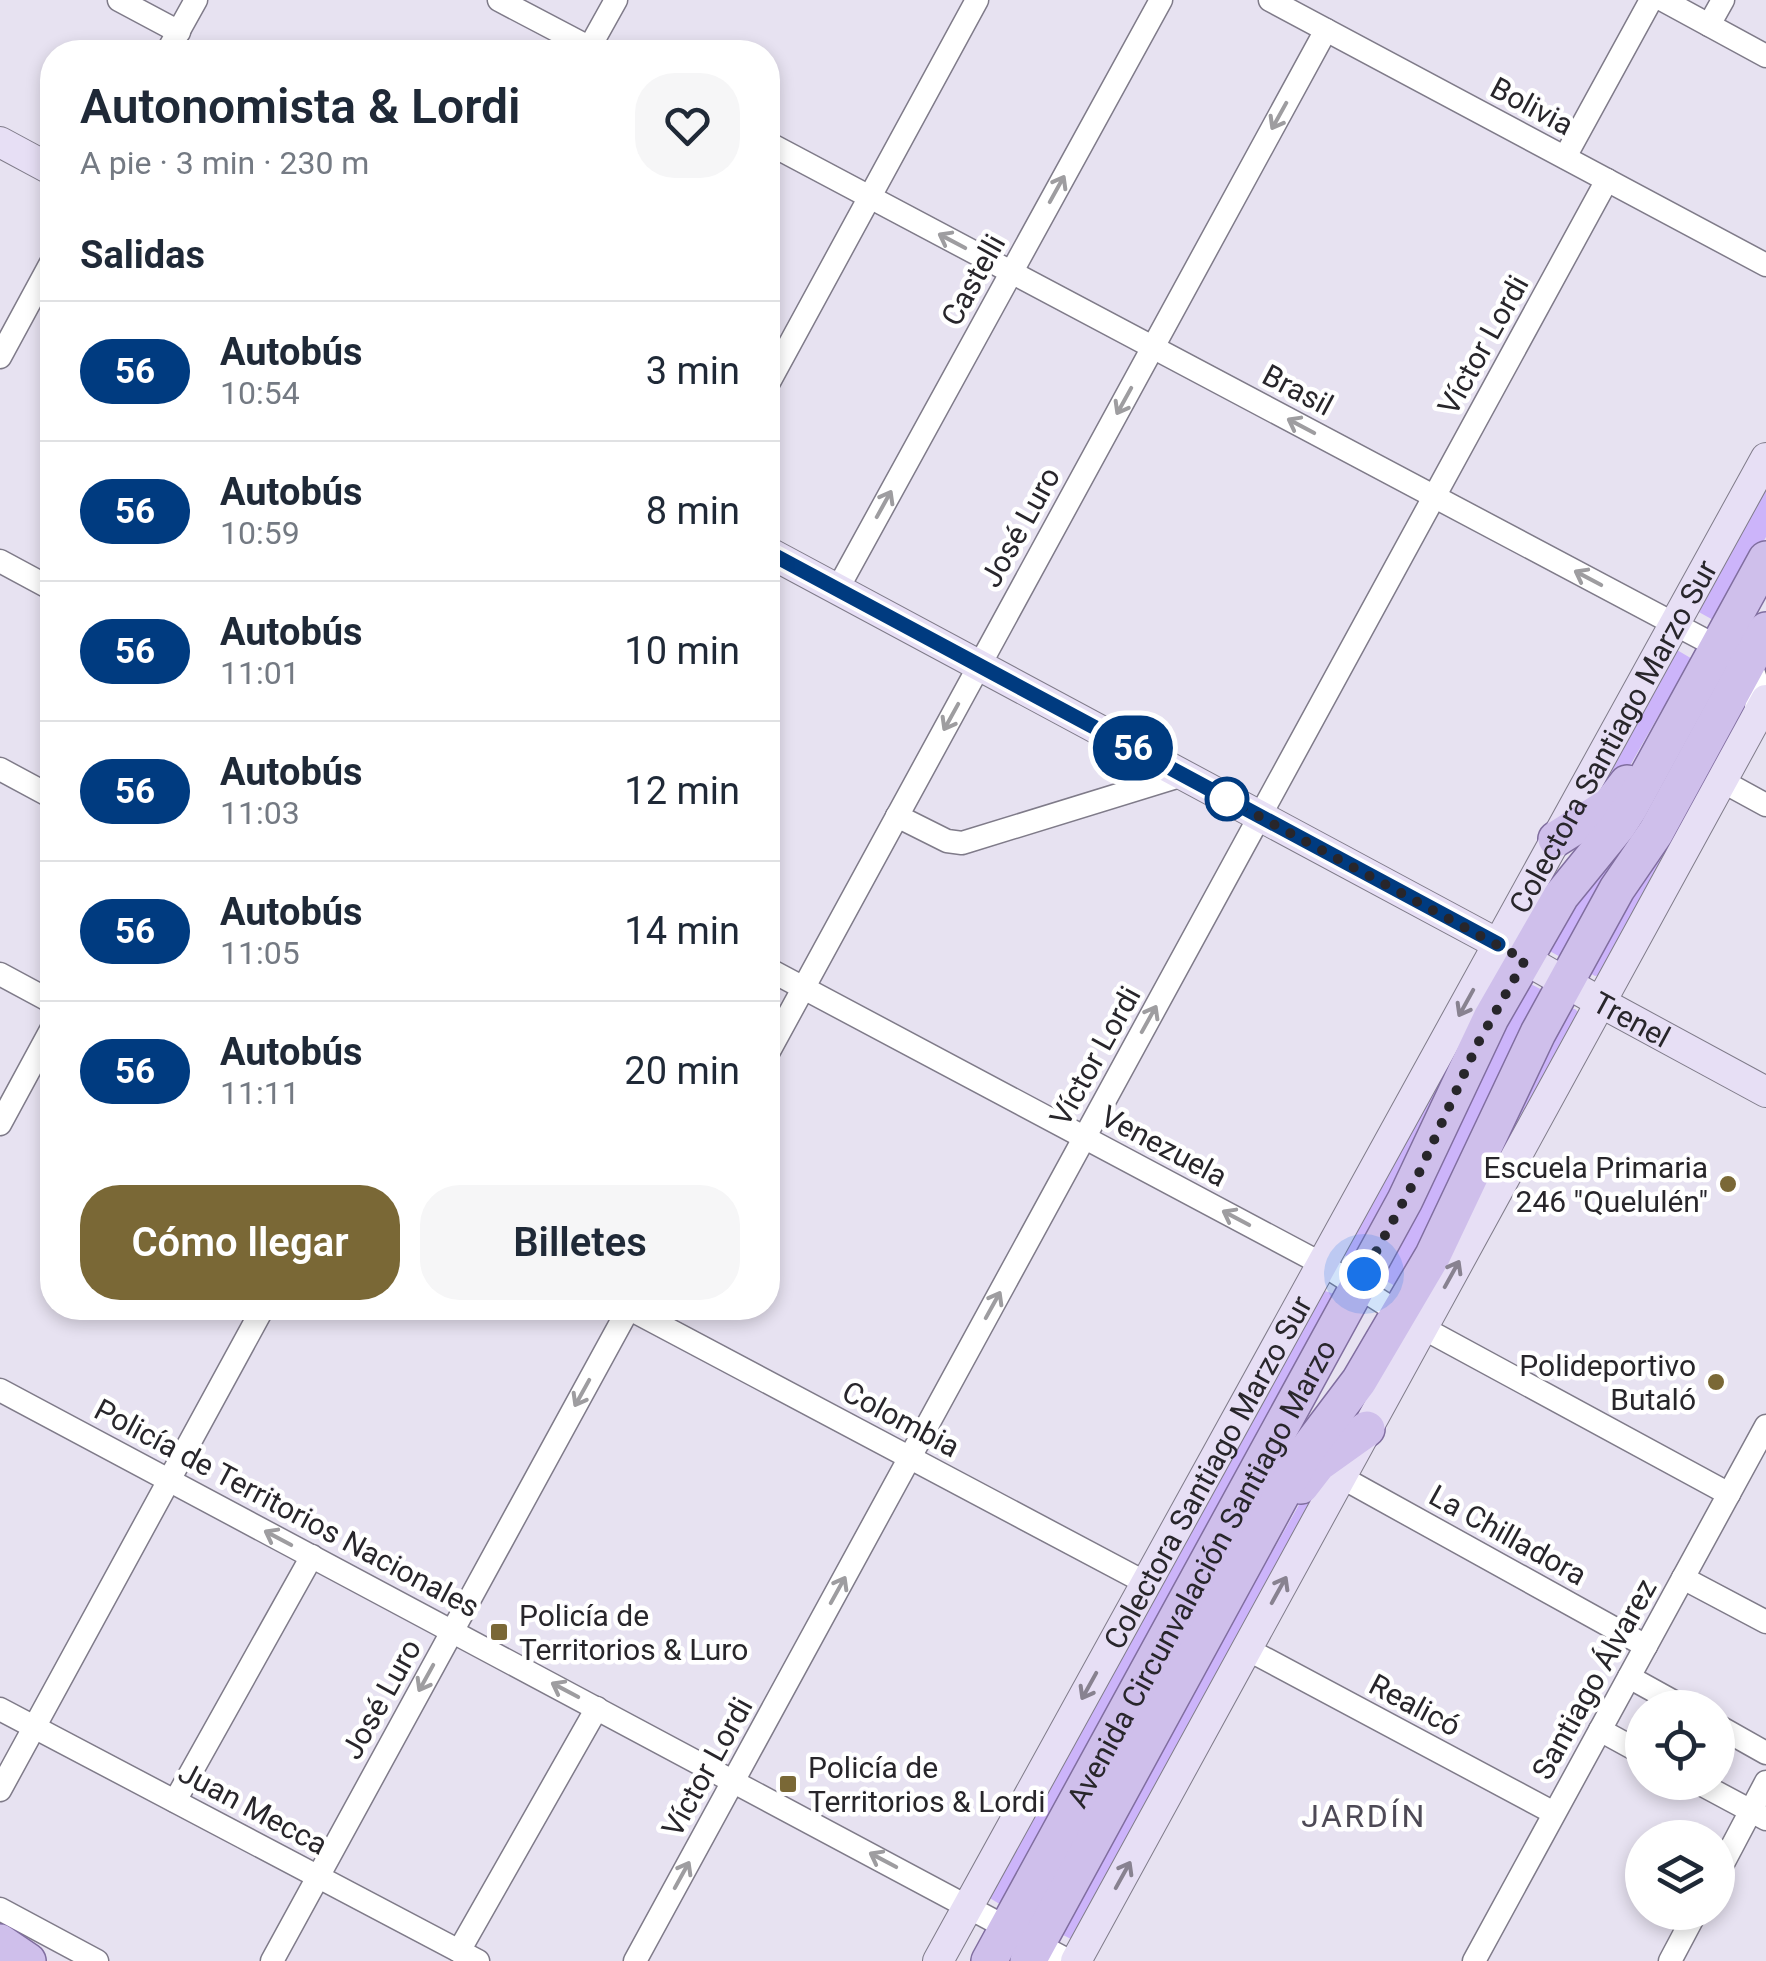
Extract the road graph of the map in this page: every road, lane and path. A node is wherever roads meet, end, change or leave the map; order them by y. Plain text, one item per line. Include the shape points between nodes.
1 (119, 0) edge
2 (196, 0) edge
3 (499, 0) edge
4 (616, 0) edge
5 (977, 0) edge
6 (1161, 0) edge
7 (1651, 0) edge
8 (1663, 0) edge
9 (1723, 0) edge
10 (1274, 1) edge
11 (1709, 25) junction
12 (1326, 30) junction
13 (170, 40) edge
14 (174, 40) edge
15 (571, 40) edge
16 (596, 40) edge
17 (1766, 56) edge
18 (0, 142) edge
19 (780, 149) edge
20 (1565, 158) junction
21 (40, 164) edge
22 (1607, 180) junction
23 (870, 197) junction
24 (1766, 264) edge
25 (1012, 272) junction
26 (40, 283) edge
27 (1153, 348) junction
28 (0, 357) edge
29 (780, 362) edge
30 (1766, 458) edge
31 (1434, 496) junction
32 (780, 559) edge
33 (1766, 559) edge
34 (0, 561) edge
35 (40, 583) edge
36 (836, 590) junction
37 (1674, 624) junction
38 (1766, 630) edge
39 (1722, 662) junction
40 (979, 666) junction
41 (1761, 709) edge
42 (0, 769) edge
43 (1183, 775) junction
44 (1722, 781) junction
45 (40, 791) edge
46 (1766, 805) edge
47 (897, 816) junction
48 (1260, 816) junction
49 (1556, 839) junction
50 (1512, 952) junction
51 (0, 974) edge
52 (780, 976) edge
53 (1566, 983) junction
54 (803, 988) junction
55 (40, 996) edge
56 (1600, 1002) junction
57 (780, 1031) edge
58 (40, 1050) edge
59 (1766, 1092) edge
60 (0, 1124) edge
61 (1084, 1138) junction
62 (1322, 1264) junction
63 (1357, 1286) junction
64 (256, 1320) edge
65 (621, 1320) edge
66 (651, 1320) edge
67 (1411, 1320) junction
68 (0, 1390) edge
69 (1766, 1426) edge
70 (1367, 1429) junction
71 (910, 1458) junction
72 (1341, 1477) junction
73 (169, 1480) junction
74 (1729, 1494) junction
75 (312, 1556) junction
76 (1683, 1578) junction
77 (1146, 1583) junction
78 (1230, 1590) junction
79 (1766, 1622) edge
80 (452, 1630) junction
81 (1646, 1646) junction
82 (1247, 1648) junction
83 (1629, 1677) junction
84 (1652, 1690) edge
85 (0, 1708) edge
86 (597, 1708) junction
87 (35, 1727) junction
88 (1600, 1730) junction
89 (1735, 1736) edge
90 (1625, 1744) edge
91 (1766, 1753) edge
92 (734, 1780) junction
93 (1766, 1782) edge
94 (0, 1790) edge
95 (1730, 1800) edge
96 (174, 1801) junction
97 (1554, 1814) junction
98 (1758, 1815) edge
99 (1735, 1848) edge
100 (318, 1876) junction
101 (968, 1906) junction
102 (0, 1909) edge
103 (1686, 1930) edge
104 (0, 1942) edge
105 (1024, 1944) edge
106 (468, 1956) edge
107 (28, 1961) edge
108 (97, 1961) edge
109 (272, 1961) edge
110 (636, 1961) edge
111 (938, 1961) edge
112 (989, 1961) edge
113 (1073, 1961) edge
114 (1474, 1961) edge
115 (1670, 1961) edge

1 - 13 street
2 - 14 street
3 - 15 street
4 - 16 street
5 - 23 street
25 -> 6 street, Castelli
7 - 20 street
8 - 11 street
9 - 11 street
10 - 12 street, Bolivia
11 - 17 street
12 - 20 street, Bolivia
12 -> 27 street, José Luro
18 - 21 street
19 - 23 street, Brasil
20 - 22 street, Bolivia
22 - 24 street, Bolivia
22 - 31 street, Víctor Lordi
25 -> 23 street, Brasil
23 - 29 street
25 - 27 street, Brasil
36 -> 25 street, Castelli
26 - 28 street
31 -> 27 street, Brasil
27 -> 40 street, José Luro
30 - 37 street, Colectora Santiago Marzo Sur
37 -> 31 street, Brasil
31 - 48 street, Víctor Lordi
32 - 36 street, Trenel
33 - 39 main road, Avenida Circunvalación Santiago Marzo
34 - 35 street
36 - 40 street, Trenel
37 - 39 street, Brasil
37 - 49 street, Colectora Santiago Marzo Sur
38 - 39 main road, Avenida Circunvalación Santiago Marzo
39 - 41 street via 1754,671
39 - 49 main road via 1668,711 1617,798
39 - 50 main road, Avenida Circunvalación Santiago Marzo via 1618,826
39 - 53 main road, Avenida Circunvalación Santiago Marzo via 1656,832
40 - 43 street, Trenel
40 -> 47 street, José Luro
41 - 44 street
42 - 45 street
43 - 47 street via 962,843
43 - 48 street, Trenel
44 - 46 street
44 - 56 street
47 - 54 street, José Luro
48 - 50 street, Trenel
61 -> 48 street, Víctor Lordi
49 - 50 street, Colectora Santiago Marzo Sur
50 - 53 street, Trenel
50 -> 62 street, Colectora Santiago Marzo Sur
50 - 63 main road, Avenida Circunvalación Santiago Marzo via 1416,1181
51 - 55 street
52 - 54 street, Venezuela
53 - 56 street, Trenel
53 - 67 main road, Avenida Circunvalación Santiago Marzo via 1438,1244
54 - 57 street, José Luro
54 - 61 street, Venezuela
56 - 59 street, Trenel
67 -> 56 street
58 - 60 street
62 -> 61 street, Venezuela
71 -> 61 street, Víctor Lordi
62 - 63 street, Venezuela
62 - 77 street, Colectora Santiago Marzo Sur
63 - 67 street, Venezuela
63 - 105 main road, Avenida Circunvalación Santiago Marzo
64 - 73 street
65 -> 80 street, José Luro
66 - 71 street, Colombia
67 - 70 street
67 - 74 street, Venezuela
67 - 78 main road, Avenida Circunvalación Santiago Marzo via 1304,1454
68 - 73 street, Policía de Territorios Nacionales
69 - 74 street, Santiago Álvarez
70 - 72 street
70 - 78 main road via 1308,1474 1262,1554
71 - 77 street, Colombia
92 -> 71 street, Víctor Lordi
72 - 81 street, La Chilladora
82 -> 72 street
75 -> 73 street, Policía de Territorios Nacionales
73 - 87 street
74 - 76 street, Santiago Álvarez
75 - 80 street, Policía de Territorios Nacionales
75 - 96 street
76 - 79 street
76 - 81 street, Santiago Álvarez
77 -> 101 street, Colectora Santiago Marzo Sur
78 - 105 main road, Avenida Circunvalación Santiago Marzo
86 -> 80 street, Policía de Territorios Nacionales
80 -> 100 street, José Luro
81 - 83 street, Santiago Álvarez
82 - 97 street, Realicó
113 -> 82 street
83 - 84 street
83 - 88 street, Santiago Álvarez
85 - 87 street, Juan Mecca
86 - 92 street, Policía de Territorios Nacionales
86 - 106 street
87 - 94 street
87 - 96 street, Juan Mecca
88 - 90 street
88 - 97 street, Santiago Álvarez
89 - 91 street
101 -> 92 street, Policía de Territorios Nacionales
110 -> 92 street, Víctor Lordi
93 - 98 street
95 - 98 street
96 - 100 street, Juan Mecca
97 - 114 street, Santiago Álvarez
98 - 99 street
100 - 106 street, Juan Mecca
100 - 109 street, José Luro
101 - 105 street, Policía de Territorios Nacionales
101 - 111 street, Colectora Santiago Marzo Sur
102 - 108 street
103 - 115 street
104 - 107 main road
105 - 112 main road, Avenida Circunvalación Santiago Marzo
105 - 113 street, Policía de Territorios Nacionales

